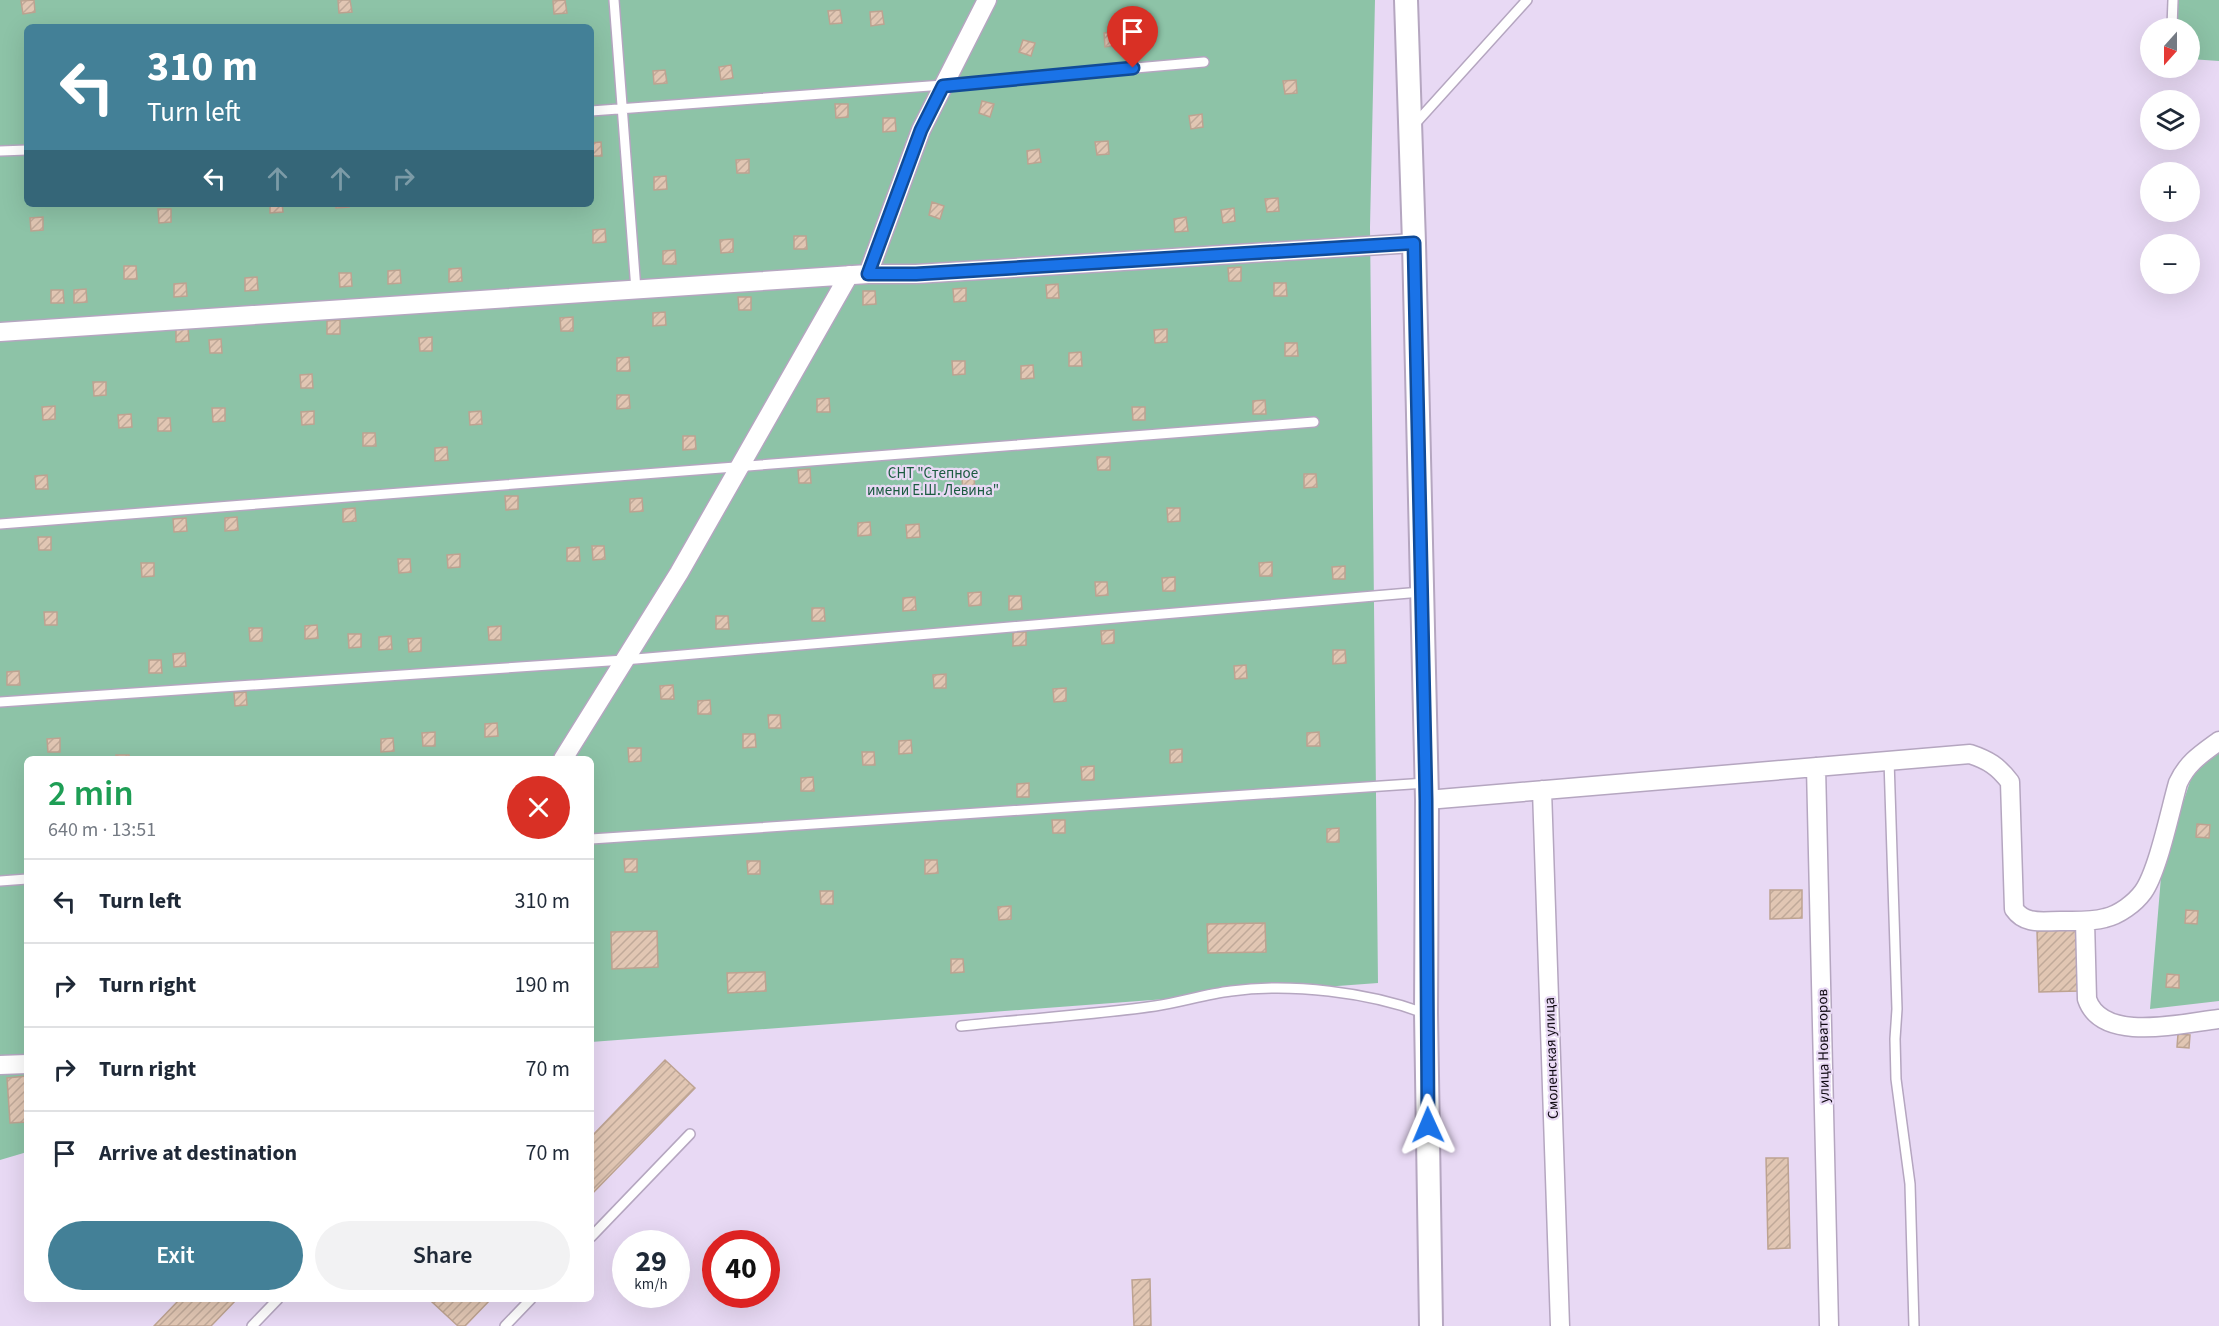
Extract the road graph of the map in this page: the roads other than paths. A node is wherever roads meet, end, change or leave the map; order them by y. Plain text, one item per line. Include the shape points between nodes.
1 (614, 0) edge
2 (987, 0) edge
3 (1406, 0) edge
4 (1527, 0) edge
5 (2173, 0) edge
6 (2172, 18) edge
7 (1204, 62) dead end
8 (943, 86) junction
9 (623, 109) junction
10 (594, 111) edge
11 (1410, 129) junction
12 (24, 150) edge
13 (0, 151) edge
14 (1414, 243) junction
15 (868, 274) junction
16 (849, 275) junction
17 (636, 290) junction
18 (0, 332) edge
19 (1314, 422) dead end
20 (741, 466) junction
21 (0, 524) edge
22 (1422, 592) junction
23 (624, 660) junction
24 (0, 702) edge
25 (2219, 741) edge
26 (565, 756) edge
27 (1889, 760) junction
28 (1816, 766) junction
29 (1542, 790) junction
30 (1426, 791) junction
31 (594, 838) edge
32 (24, 879) edge
33 (0, 881) edge
34 (2085, 921) junction
35 (1426, 1013) junction
36 (2219, 1019) edge
37 (961, 1026) dead end
38 (24, 1064) edge
39 (0, 1065) edge
40 (690, 1134) dead end
41 (594, 1234) edge
42 (275, 1302) edge
43 (528, 1302) edge
44 (252, 1326) edge
45 (505, 1326) edge
46 (1431, 1326) edge
47 (1560, 1326) edge
48 (1829, 1326) edge
49 (1914, 1326) edge

1 - 9 lane
2 - 8 street
3 - 11 street
4 - 11 lane
5 - 6 lane
7 - 8 lane
8 - 9 lane
8 - 15 street via 921,130
9 - 10 lane
9 - 17 lane
11 - 14 street
12 - 13 lane
14 - 15 street
14 - 22 street
15 - 16 street
16 - 17 street
16 - 20 street
17 - 18 street
19 - 20 lane
20 - 21 lane
20 - 23 street
22 - 23 lane
22 - 30 street
23 - 24 lane
23 - 26 street
25 - 34 street via 2183,772 2142,893 2108,918
27 - 28 street
27 - 34 street via 1970,754 1999,768 2010,782 2014,909 2020,917 2033,921
27 - 49 lane via 1898,1008 1896,1079 1910,1184
28 - 29 street
28 - 48 street, улица Новаторов
29 - 30 street
29 - 47 street, Смоленская улица
30 - 31 lane
30 - 35 street
32 - 33 lane
34 - 36 street via 2087,999 2091,1010 2101,1019 2135,1027
35 - 37 lane via 1397,1003 1275,988 1232,991 1155,1006
35 - 46 street
38 - 39 street
40 - 41 lane
42 - 44 lane
43 - 45 lane

